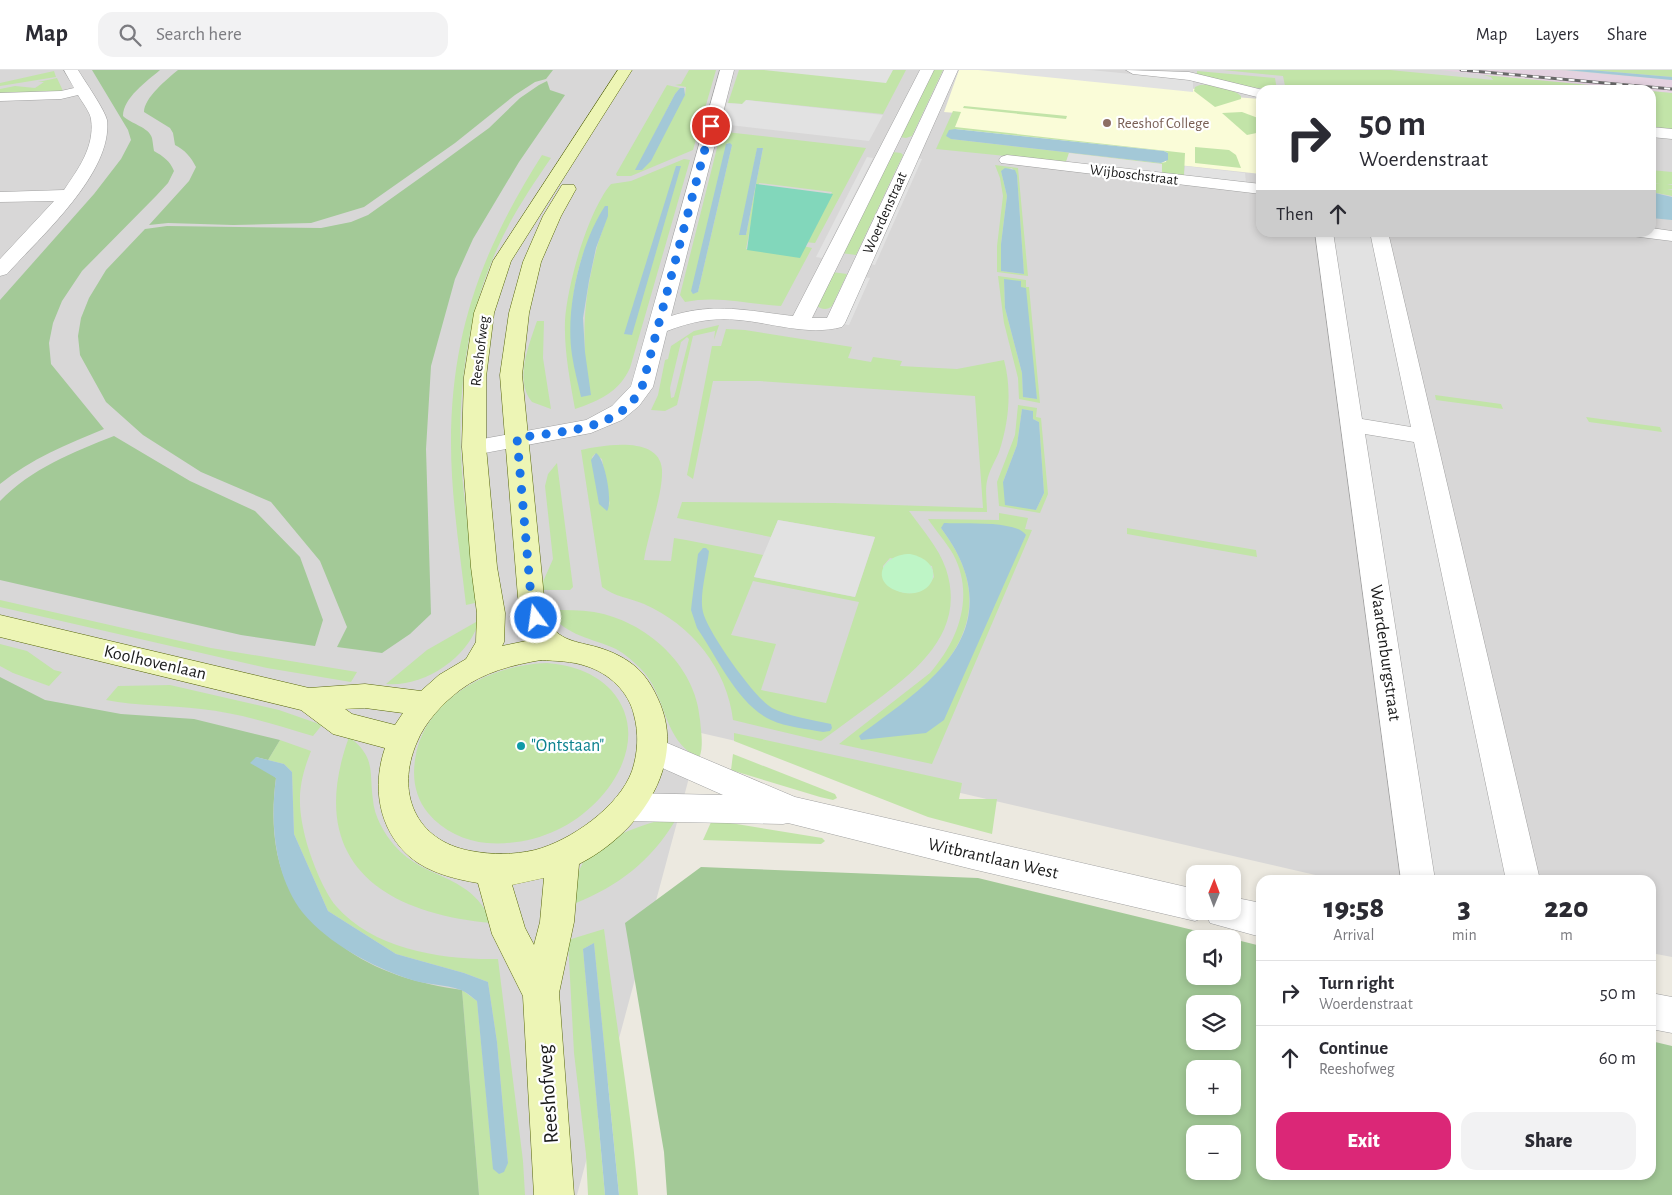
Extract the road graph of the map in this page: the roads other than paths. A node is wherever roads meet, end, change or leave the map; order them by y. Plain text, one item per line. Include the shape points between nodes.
1 (71, 70) edge
2 (625, 70) edge
3 (642, 70) edge
4 (727, 70) edge
5 (927, 70) edge
6 (950, 70) edge
7 (1133, 70) edge
8 (83, 90) junction
9 (1256, 93) edge
10 (0, 97) edge
11 (1656, 132) edge
12 (1672, 134) edge
13 (1007, 160) dead end
14 (1256, 188) edge
15 (69, 194) junction
16 (0, 197) edge
17 (1656, 234) edge
18 (1672, 236) edge
19 (1325, 237) edge
20 (1380, 237) edge
21 (0, 270) edge
22 (799, 324) junction
23 (658, 328) junction
24 (1352, 425) junction
25 (1425, 436) junction
26 (517, 438) junction
27 (474, 446) junction
28 (0, 626) edge
29 (562, 650) junction
30 (477, 666) junction
31 (309, 700) junction
32 (425, 704) junction
33 (401, 739) junction
34 (653, 750) junction
35 (627, 807) junction
36 (792, 810) junction
37 (564, 855) junction
38 (491, 870) junction
39 (1417, 875) edge
40 (1523, 875) edge
41 (1186, 903) edge
42 (1241, 915) edge
43 (1256, 919) edge
44 (541, 993) junction
45 (1656, 1011) edge
46 (1672, 1016) edge
47 (554, 1195) edge

1 - 8 street
2 - 27 street, Reeshofweg via 502,261 484,312 475,376
3 - 26 street, Reeshofweg via 552,216 532,262 519,313 511,374
4 - 23 street
5 - 22 street, Woerdenstraat
6 - 22 street, Woerdenstraat via 836,323 819,326
7 - 9 street via 1189,76
8 - 10 street
8 - 15 street via 99,118 98,145 91,162
11 - 12 street
13 - 14 street, Wijboschstraat
15 - 16 street
15 - 21 street
17 - 18 street
19 - 24 street, Waardenburgstraat
20 - 25 street
22 - 23 street, Woerdenstraat via 735,314 707,314 676,320
23 - 26 street via 642,387 630,406 591,426
24 - 25 street
24 - 39 street, Waardenburgstraat
25 - 40 street
26 - 27 street
26 - 29 street, Reeshofweg via 532,605 540,632
27 - 30 street, Reeshofweg via 491,613 490,642
28 - 31 street, Koolhovenlaan
29 - 30 street via 519,652
29 - 34 street via 594,657 621,671 641,692 652,719
30 - 32 street via 449,683
31 - 32 street, Koolhovenlaan via 364,696
31 - 33 street, Koolhovenlaan via 344,725
32 - 33 street
33 - 38 street via 392,765 392,791 398,816 412,838 433,854 460,866
34 - 35 street via 642,783
34 - 36 street, Witbrantlaan West
35 - 36 street, Witbrantlaan West
35 - 37 street via 588,842
36 - 41 street, Witbrantlaan West
37 - 38 street via 528,867
37 - 44 street, Reeshofweg via 557,922
38 - 44 street, Reeshofweg via 509,934
42 - 43 street
44 - 47 street, Reeshofweg
45 - 46 street

